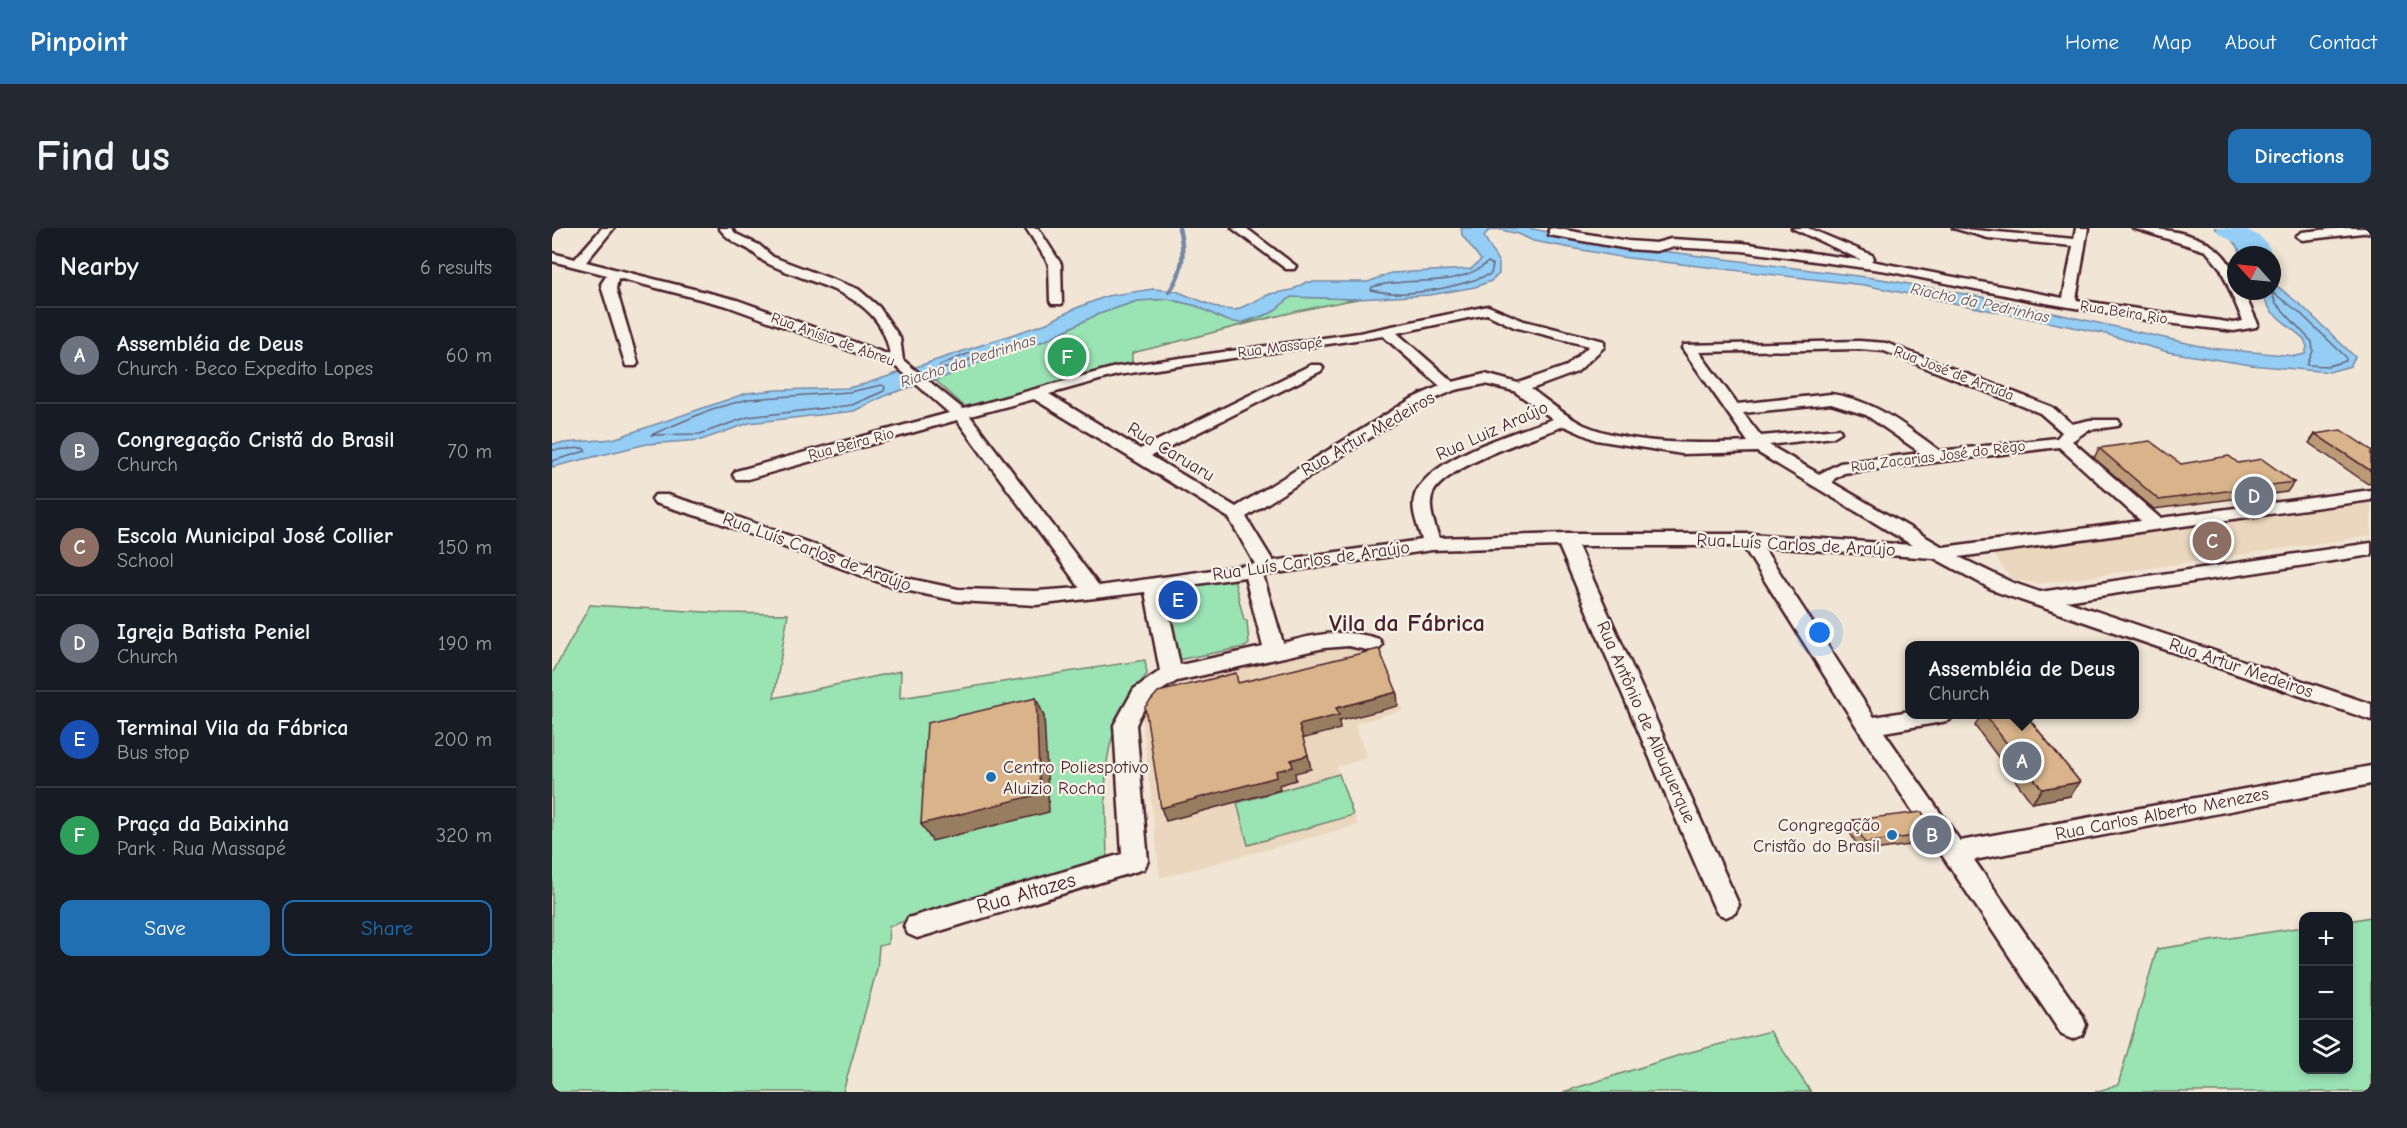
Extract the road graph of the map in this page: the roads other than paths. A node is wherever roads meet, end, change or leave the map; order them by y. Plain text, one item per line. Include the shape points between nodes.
1 (608, 228) edge
2 (725, 228) edge
3 (1032, 228) edge
4 (1239, 228) edge
5 (1798, 228) edge
6 (1959, 228) edge
7 (2082, 228) edge
8 (2139, 228) edge
9 (2371, 228) edge
10 (1553, 232) dead end
11 (2302, 236) dead end
12 (2079, 243) junction
13 (552, 257) edge
14 (577, 264) junction
15 (1290, 266) dead end
16 (1887, 267) junction
17 (613, 275) junction
18 (1057, 301) dead end
19 (2069, 303) junction
20 (1388, 333) junction
21 (631, 363) dead end
22 (900, 363) junction
23 (1316, 368) dead end
24 (1450, 387) junction
25 (1519, 388) junction
26 (1034, 392) junction
27 (1734, 409) junction
28 (960, 414) junction
29 (1564, 420) junction
30 (2112, 423) dead end
31 (1833, 432) dead end
32 (2066, 436) junction
33 (1758, 445) junction
34 (1934, 455) junction
35 (1139, 456) junction
36 (742, 475) dead end
37 (1822, 486) junction
38 (2371, 495) edge
39 (661, 499) dead end
40 (1236, 515) junction
41 (2157, 525) junction
42 (1566, 540) junction
43 (1749, 540) junction
44 (1432, 544) junction
45 (2371, 549) edge
46 (1942, 553) junction
47 (1259, 568) junction
48 (1153, 585) junction
49 (1094, 593) junction
50 (2038, 599) junction
51 (1372, 644) dead end
52 (1275, 652) junction
53 (1171, 675) junction
54 (2366, 714) edge
55 (1911, 719) edge
56 (1868, 726) junction
57 (2371, 774) edge
58 (1953, 853) junction
59 (1726, 905) dead end
60 (917, 926) dead end
61 (2072, 1025) dead end

1 - 14 street
2 - 22 street via 732,237 774,262 853,292 874,310 893,338
3 - 18 street via 1055,264
4 - 15 street
5 - 16 street
6 - 12 street
7 - 12 street
8 - 19 street, Rua Beira Rio via 2210,248 2227,268 2251,324 2234,327
9 - 11 street
10 - 16 street, Rua Beira Rio via 1628,245 1729,245
12 - 19 street
13 - 14 street, Rua Anísio de Abreu
14 - 17 street, Rua Anísio de Abreu
16 - 19 street, Rua Beira Rio
17 - 21 street via 609,289
17 - 22 street, Rua Anísio de Abreu via 732,303
20 - 24 street
20 - 25 street, Rua Massapé via 1488,310 1520,324 1599,345 1572,369
20 - 26 street, Rua Massapé via 1153,364
22 - 28 street, Rua Anísio de Abreu
23 - 35 street
24 - 25 street, Rua Artur Medeiros via 1485,379
24 - 40 street, Rua Artur Medeiros via 1396,414
25 - 29 street, Rua Artur Medeiros
26 - 28 street, Rua Massapé
26 - 35 street, Rua Caruaru
27 - 32 street, Rua José de Arruda via 1689,348 1886,347 2046,410
27 - 33 street
27 - 34 street via 1844,401 1888,422
28 - 36 street, Rua Beira Rio
28 - 49 street, Rua Anísio de Abreu
29 - 33 street, Rua Artur Medeiros via 1596,435 1645,445 1682,449
29 - 44 street, Rua Luiz Araújo via 1436,476 1428,484 1423,503
30 - 32 street, Rua Zacarias José do Rêgo via 2079,426
31 - 33 street
32 - 34 street, Rua Zacarias José do Rêgo
32 - 41 street, Rua José de Arruda
33 - 37 street, Rua Artur Medeiros
34 - 37 street, Rua Zacarias José do Rêgo via 1840,468 1826,476
35 - 40 street, Rua Caruaru
37 - 46 street, Rua Artur Medeiros
38 - 41 street, Rua Luís Carlos de Araújo
39 - 49 street, Rua Luís Carlos de Araújo via 859,570 931,591 999,598
40 - 47 street, Rua Caruaru
41 - 46 street, Rua Luís Carlos de Araújo
42 - 43 street, Rua Luís Carlos de Araújo
42 - 44 street, Rua Luís Carlos de Araújo
42 - 59 street, Rua Antônio de Albuquerque
43 - 46 street, Rua Luís Carlos de Araújo
43 - 56 street
44 - 47 street, Rua Luís Carlos de Araújo
45 - 50 street
46 - 50 street, Rua Artur Medeiros via 1971,572
47 - 48 street, Rua Luís Carlos de Araújo
47 - 52 street, Rua Caruaru
48 - 49 street, Rua Luís Carlos de Araújo
48 - 53 street
50 - 54 street, Rua Artur Medeiros
51 - 52 street via 1358,638 1331,639
52 - 53 street
53 - 60 street, Rua Altazes via 1143,692 1125,725 1135,861
55 - 56 street
56 - 58 street
57 - 58 street, Rua Carlos Alberto Menezes
58 - 61 street

